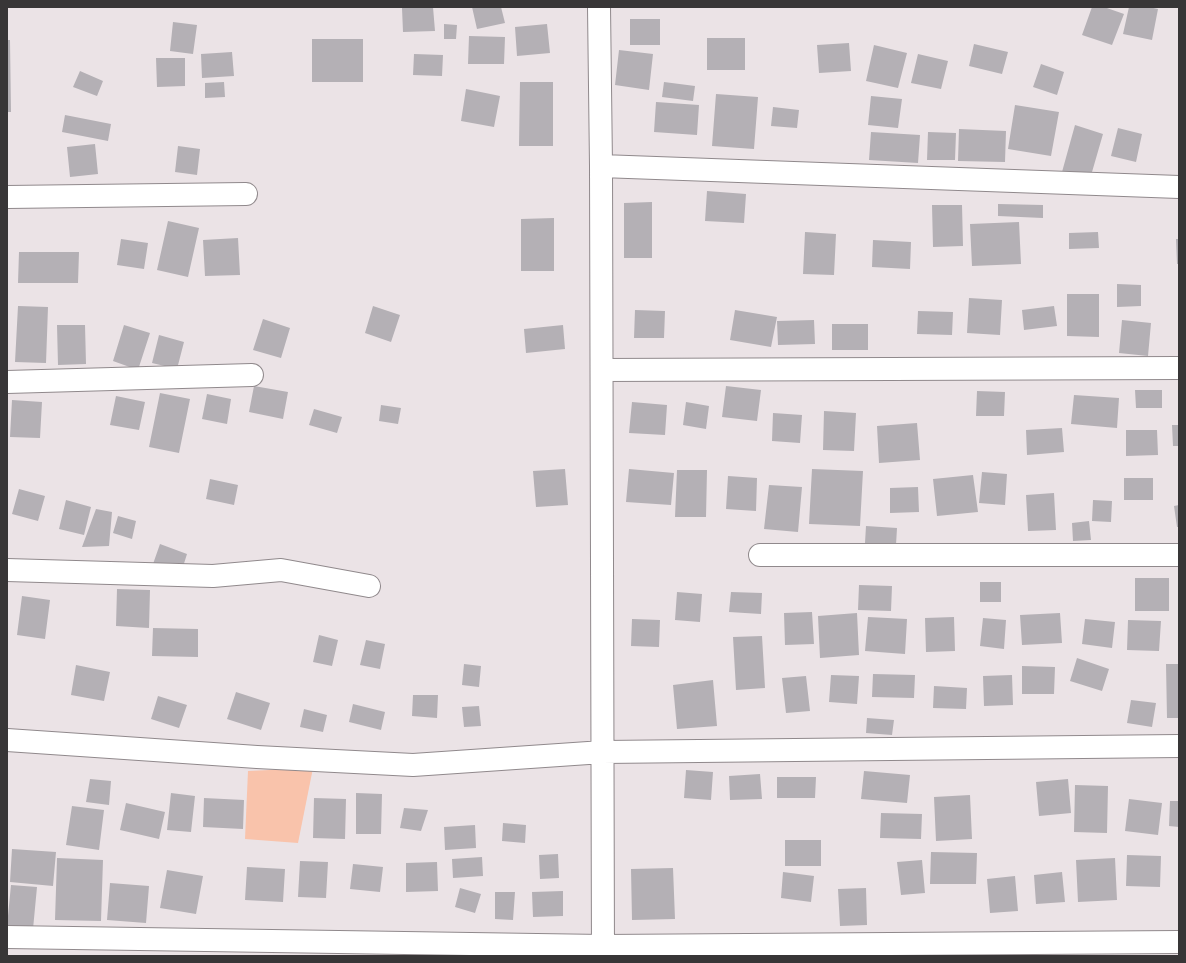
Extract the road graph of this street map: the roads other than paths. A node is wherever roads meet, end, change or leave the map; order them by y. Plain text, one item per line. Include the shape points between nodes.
1 (599, 7) edge
2 (601, 166) junction
3 (1179, 187) edge
4 (246, 194) dead end
5 (7, 197) edge
6 (1179, 368) edge
7 (602, 370) junction
8 (252, 375) dead end
9 (7, 382) edge
10 (760, 555) dead end
11 (1179, 555) edge
12 (7, 570) edge
13 (369, 586) dead end
14 (7, 740) edge
15 (1179, 746) edge
16 (603, 752) junction
17 (7, 937) edge
18 (1179, 942) edge
19 (603, 951) edge

1 - 2 street
2 - 3 street
2 - 7 street
4 - 5 street
6 - 7 street
7 - 16 street
8 - 9 street
10 - 11 street
12 - 13 street via 213,576 281,570
14 - 16 street via 413,765
15 - 16 street
16 - 19 street
17 - 19 street
18 - 19 street

